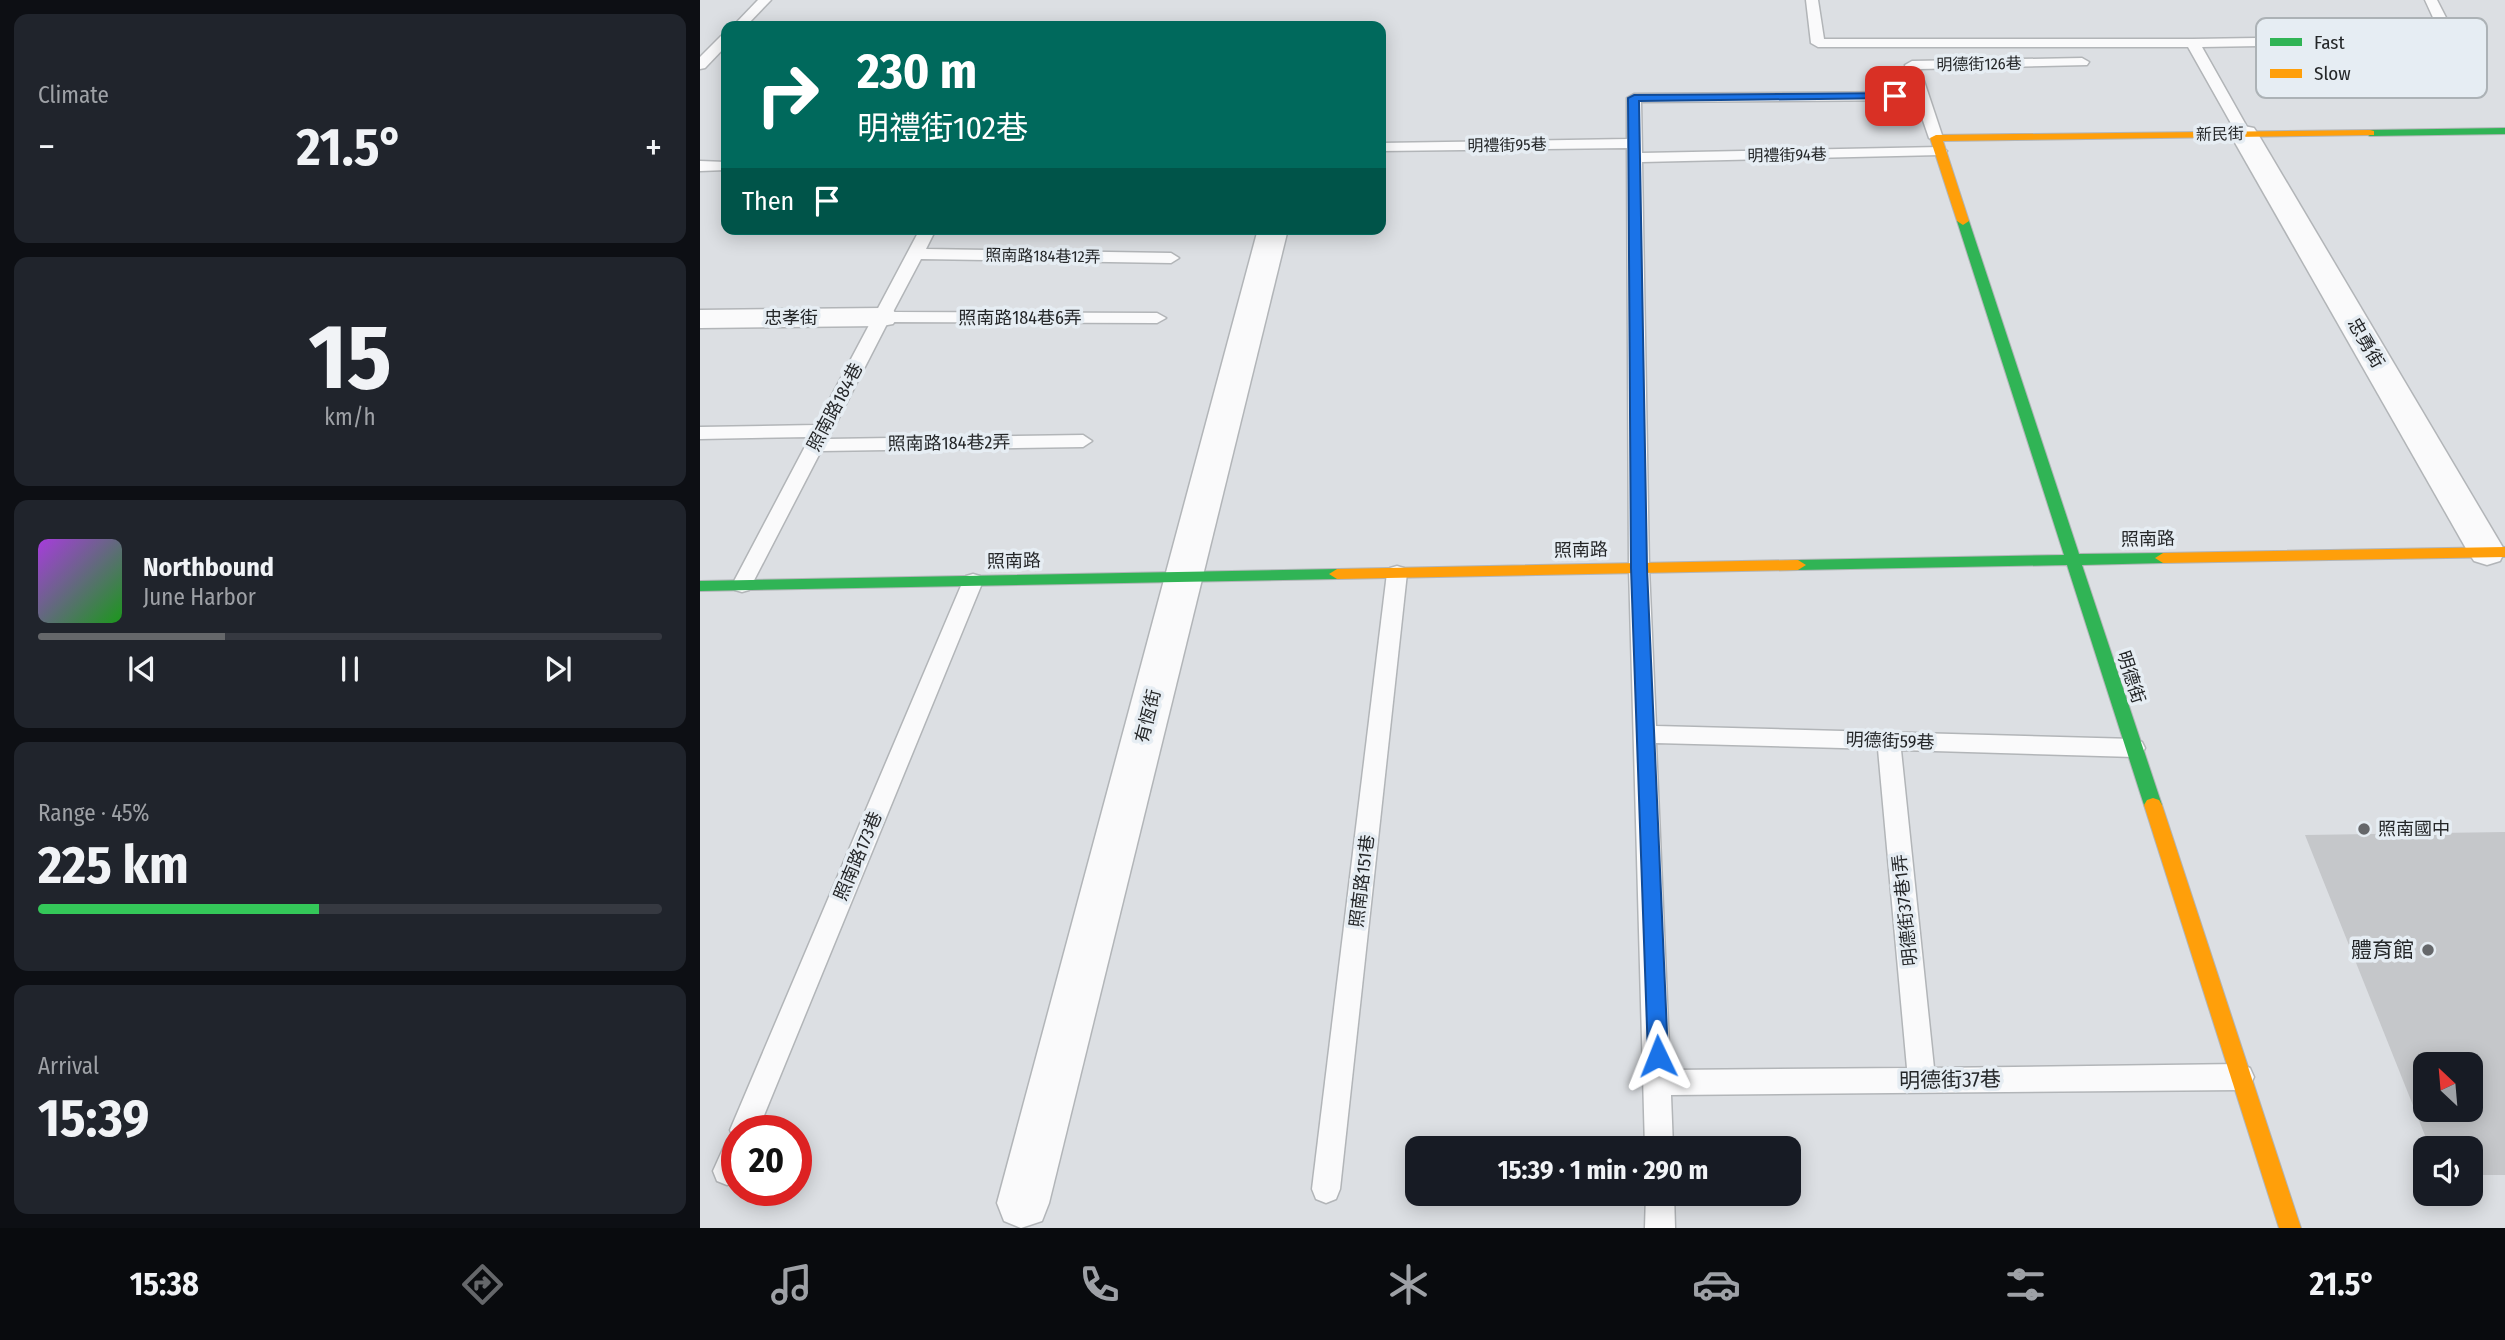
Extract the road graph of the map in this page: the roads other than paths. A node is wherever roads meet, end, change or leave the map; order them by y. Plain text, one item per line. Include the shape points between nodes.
1 (765, 0) edge
2 (1812, 0) edge
3 (2431, 0) edge
4 (2440, 18) edge
5 (743, 21) edge
6 (2256, 42) edge
7 (2193, 43) junction
8 (721, 44) edge
9 (2082, 62) dead end
10 (700, 65) edge
11 (1922, 96) junction
12 (2505, 131) edge
13 (2244, 134) junction
14 (1938, 145) junction
15 (1386, 147) edge
16 (1634, 151) junction
17 (700, 166) edge
18 (721, 166) edge
19 (925, 235) edge
20 (1271, 235) edge
21 (915, 254) junction
22 (1171, 258) dead end
23 (882, 317) junction
24 (1157, 318) dead end
25 (700, 319) edge
26 (700, 433) edge
27 (819, 438) junction
28 (1083, 442) dead end
29 (2496, 552) edge
30 (2073, 560) junction
31 (1639, 568) junction
32 (1397, 573) junction
33 (1184, 577) junction
34 (973, 581) junction
35 (741, 585) junction
36 (700, 586) edge
37 (1646, 734) junction
38 (1889, 740) junction
39 (2134, 748) junction
40 (2240, 1077) junction
41 (1922, 1080) junction
42 (1659, 1083) junction
43 (750, 1115) edge
44 (1659, 1136) edge
45 (1326, 1189) dead end
46 (1023, 1203) dead end
47 (1660, 1206) edge
48 (1660, 1228) edge
49 (2290, 1228) edge

1 - 5 lane
2 - 7 lane via 1818,43
3 - 4 lane
6 - 7 lane
7 - 13 lane
8 - 10 lane
9 - 11 lane, 明德街126巷 via 1912,65
11 - 14 lane, 明德街126巷
11 - 16 lane via 1634,98
12 - 13 street, 新民街
13 - 14 street, 新民街
13 - 29 street, 忠勇街
14 - 16 lane, 明禮街94巷
14 - 30 street, 明德街
15 - 16 lane, 明禮街95巷
16 - 31 lane
17 - 18 lane
19 - 21 lane, 照南路184巷
20 - 33 street, 有恆街
21 - 22 lane, 照南路184巷12弄
21 - 23 lane, 照南路184巷
23 - 24 lane, 照南路184巷6弄
23 - 25 street, 忠孝街
23 - 27 lane, 照南路184巷
26 - 27 lane, 照南路184巷2弄
27 - 28 lane, 照南路184巷2弄
27 - 35 lane, 照南路184巷
29 - 30 street, 照南路
30 - 31 street, 照南路
30 - 39 street, 明德街
31 - 32 street, 照南路
31 - 37 lane
32 - 33 street, 照南路
32 - 45 lane, 照南路151巷
33 - 34 street, 照南路
33 - 46 street, 有恆街
34 - 35 street, 照南路
34 - 43 lane, 照南路173巷
35 - 36 street, 照南路
37 - 38 lane, 明德街59巷
37 - 42 lane
38 - 39 lane, 明德街59巷
38 - 41 lane, 明德街37巷1弄
39 - 40 street, 明德街
40 - 41 lane, 明德街37巷
40 - 49 street, 明德街
41 - 42 lane, 明德街37巷
42 - 44 lane
47 - 48 lane

